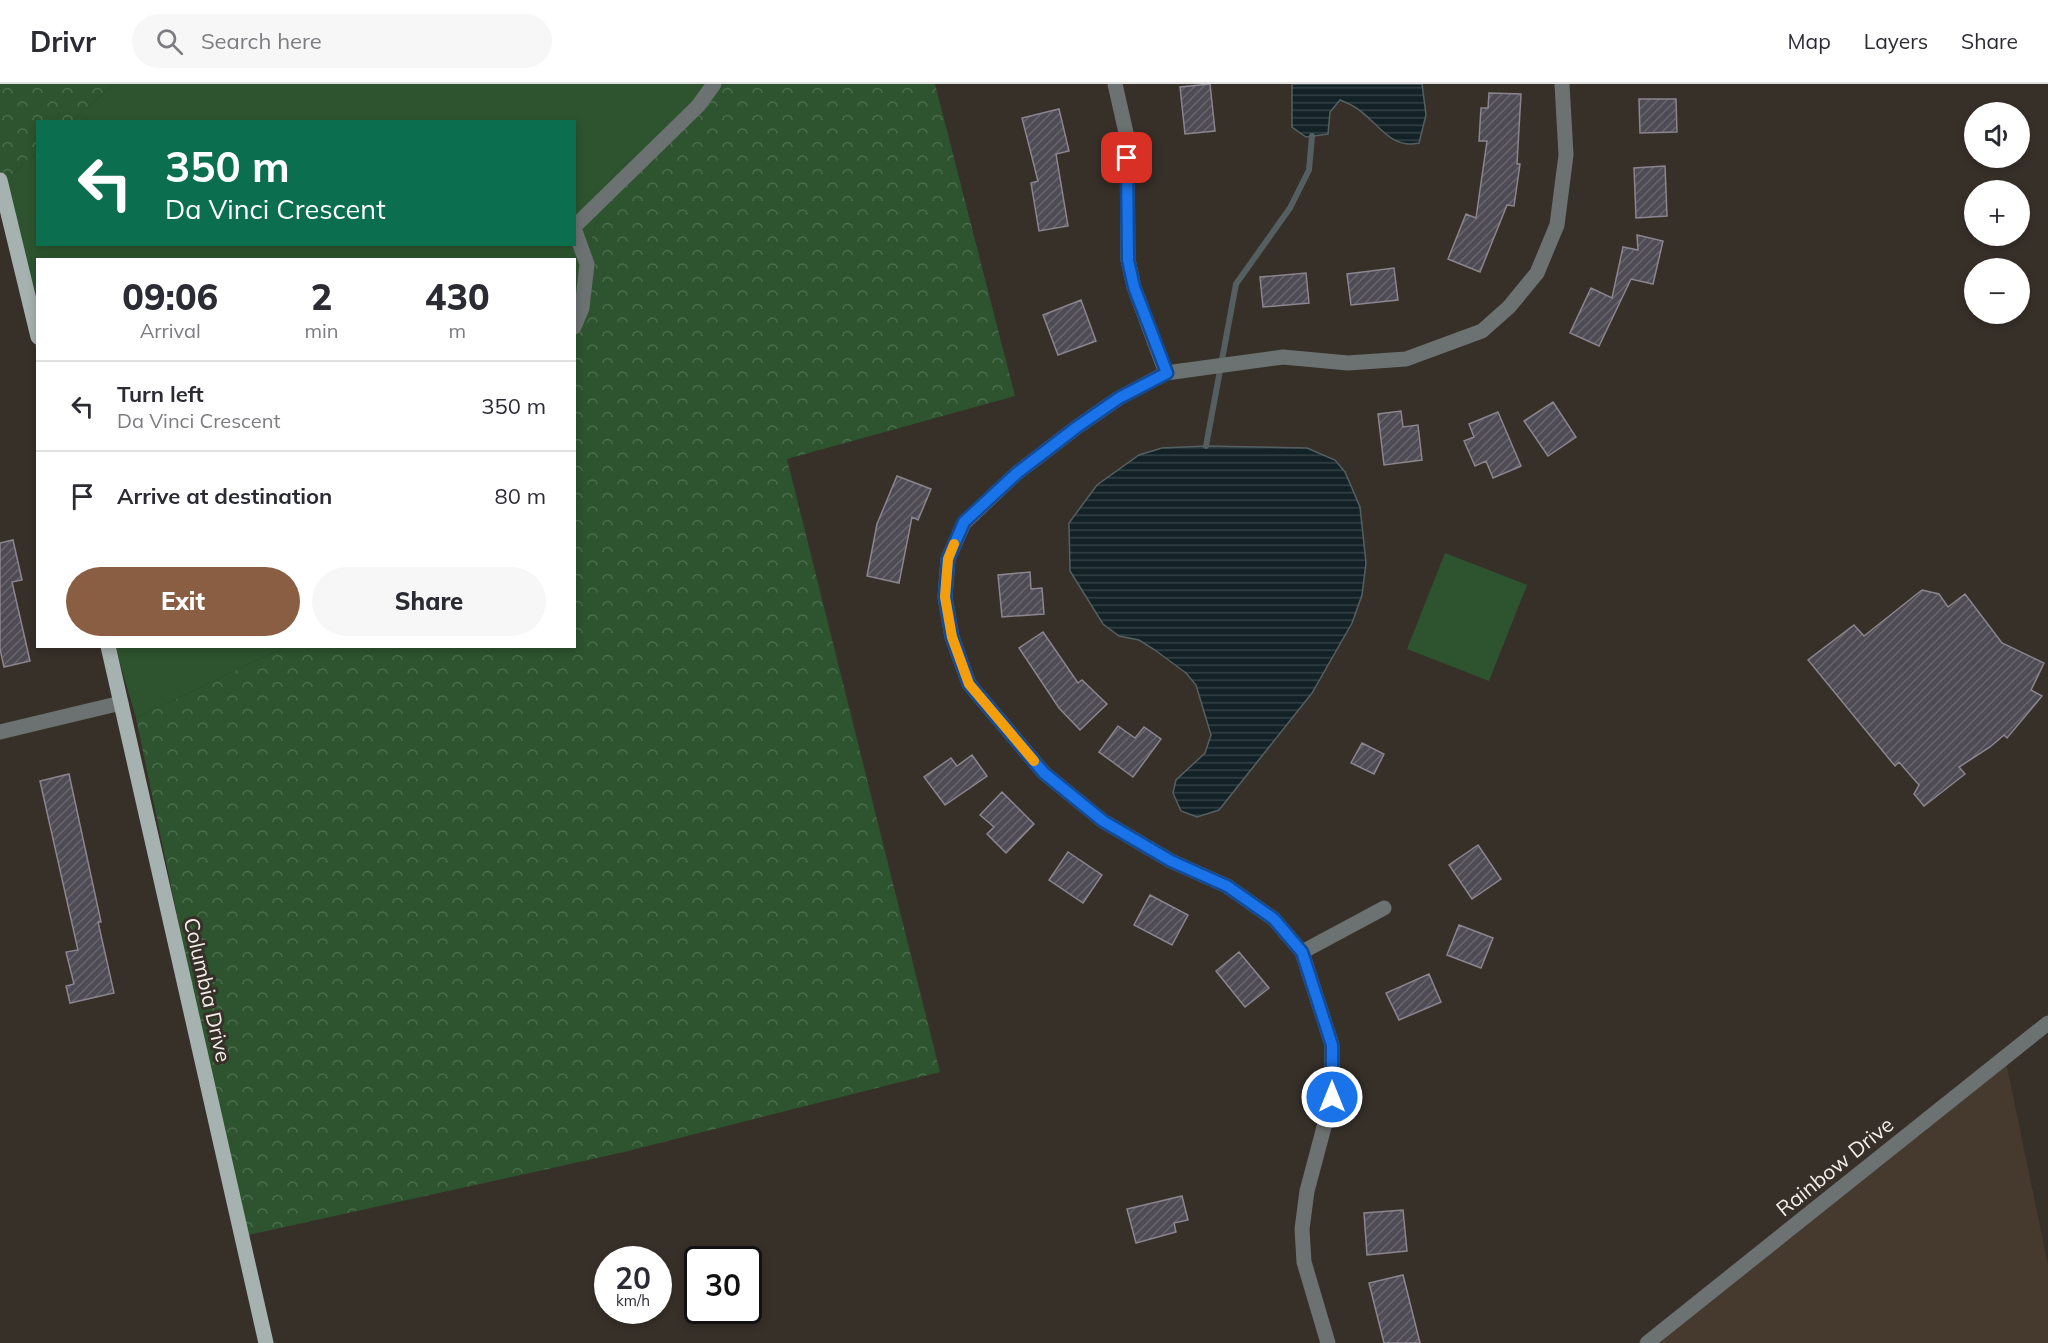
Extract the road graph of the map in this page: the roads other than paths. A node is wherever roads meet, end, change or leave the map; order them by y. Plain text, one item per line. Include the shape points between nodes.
1 (714, 84) edge
2 (1115, 84) edge
3 (1562, 84) edge
4 (0, 180) edge
5 (576, 225) edge
6 (576, 233) edge
7 (576, 322) edge
8 (36, 329) edge
9 (1167, 373) junction
10 (108, 648) edge
11 (121, 703) junction
12 (0, 732) edge
13 (1384, 908) dead end
14 (1302, 952) junction
15 (2048, 1023) edge
16 (266, 1343) edge
17 (1328, 1343) edge
18 (1647, 1343) edge

1 - 5 street via 698,106
2 - 9 street via 1127,137 1128,260 1134,287
3 - 9 street via 1566,154 1557,225 1537,273 1509,307 1482,331 1407,359 1348,363 1283,357
4 - 8 main road
6 - 7 street via 587,264 582,308
9 - 14 street via 1119,398 1077,427 1017,473 964,522 948,559 945,597 952,637 969,684 1044,773 1103,821 1171,861 1227,886 1274,919
10 - 11 main road, Columbia Drive
11 - 12 street
11 - 16 main road, Columbia Drive
13 - 14 street
14 - 17 street via 1332,1045 1332,1097 1306,1191 1302,1229 1304,1262
15 - 18 street, Rainbow Drive

